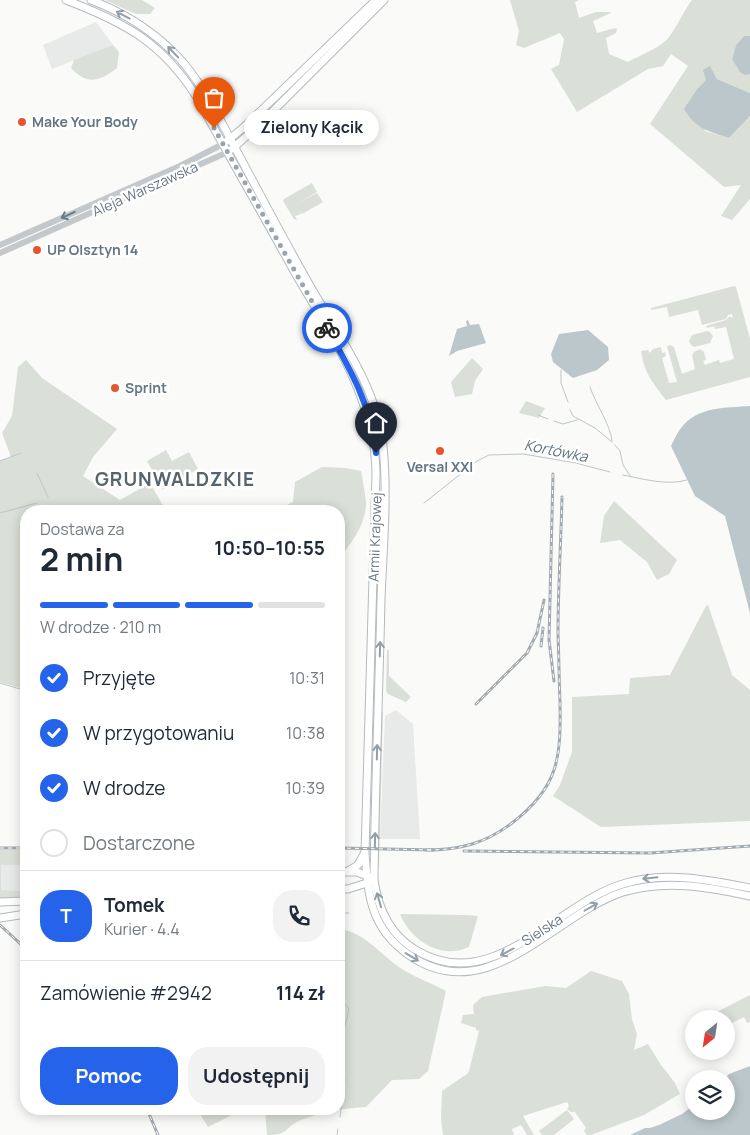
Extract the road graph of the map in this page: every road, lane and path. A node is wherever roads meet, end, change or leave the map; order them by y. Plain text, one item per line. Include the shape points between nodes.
1 (66, 0) edge
2 (91, 0) edge
3 (376, 0) edge
4 (384, 0) edge
5 (231, 139) junction
6 (223, 144) junction
7 (235, 147) junction
8 (228, 152) junction
9 (0, 245) edge
10 (0, 253) edge
11 (376, 410) junction
12 (368, 412) junction
13 (365, 853) junction
14 (348, 872) joint
15 (366, 876) junction
16 (374, 880) junction
17 (367, 884) junction
18 (750, 888) edge
19 (348, 889) joint
20 (750, 896) edge
21 (369, 899) junction
22 (20, 900) edge
23 (0, 902) edge
24 (20, 915) edge
25 (0, 918) edge

1 - 6 main road, Armii Krajowej via 120,23 163,54 189,84
5 -> 2 main road, Armii Krajowej via 196,79 168,46 127,16
3 - 5 main road, Aleja Warszawska
4 - 7 main road, Aleja Warszawska
5 - 6 main road, Aleja Warszawska
5 - 7 main road, Armii Krajowej
6 - 8 main road, Armii Krajowej
6 -> 9 street, Aleja Warszawska
7 - 8 main road, Aleja Warszawska
7 - 11 main road, Armii Krajowej via 357,368
8 - 10 street, Aleja Warszawska
8 - 12 main road, Armii Krajowej via 344,358
11 - 12 main road
16 -> 11 main road, Armii Krajowej via 384,485 383,445
12 - 13 main road, Armii Krajowej via 376,475
13 - 14 main road via 358,865
13 - 15 main road, Armii Krajowej
14 - 15 main road
15 - 16 main road
15 - 17 main road, Armii Krajowej
16 - 17 main road
18 -> 16 main road, Sielska via 667,877 626,883 589,898 503,954 481,962 457,964 423,954 400,938 383,914
17 - 19 main road
17 - 21 main road, Armii Krajowej
19 - 21 main road
21 -> 20 main road, Sielska via 379,924 402,950 427,965 472,972 500,964 605,899 641,888 679,884
22 - 23 main road
24 - 25 main road

